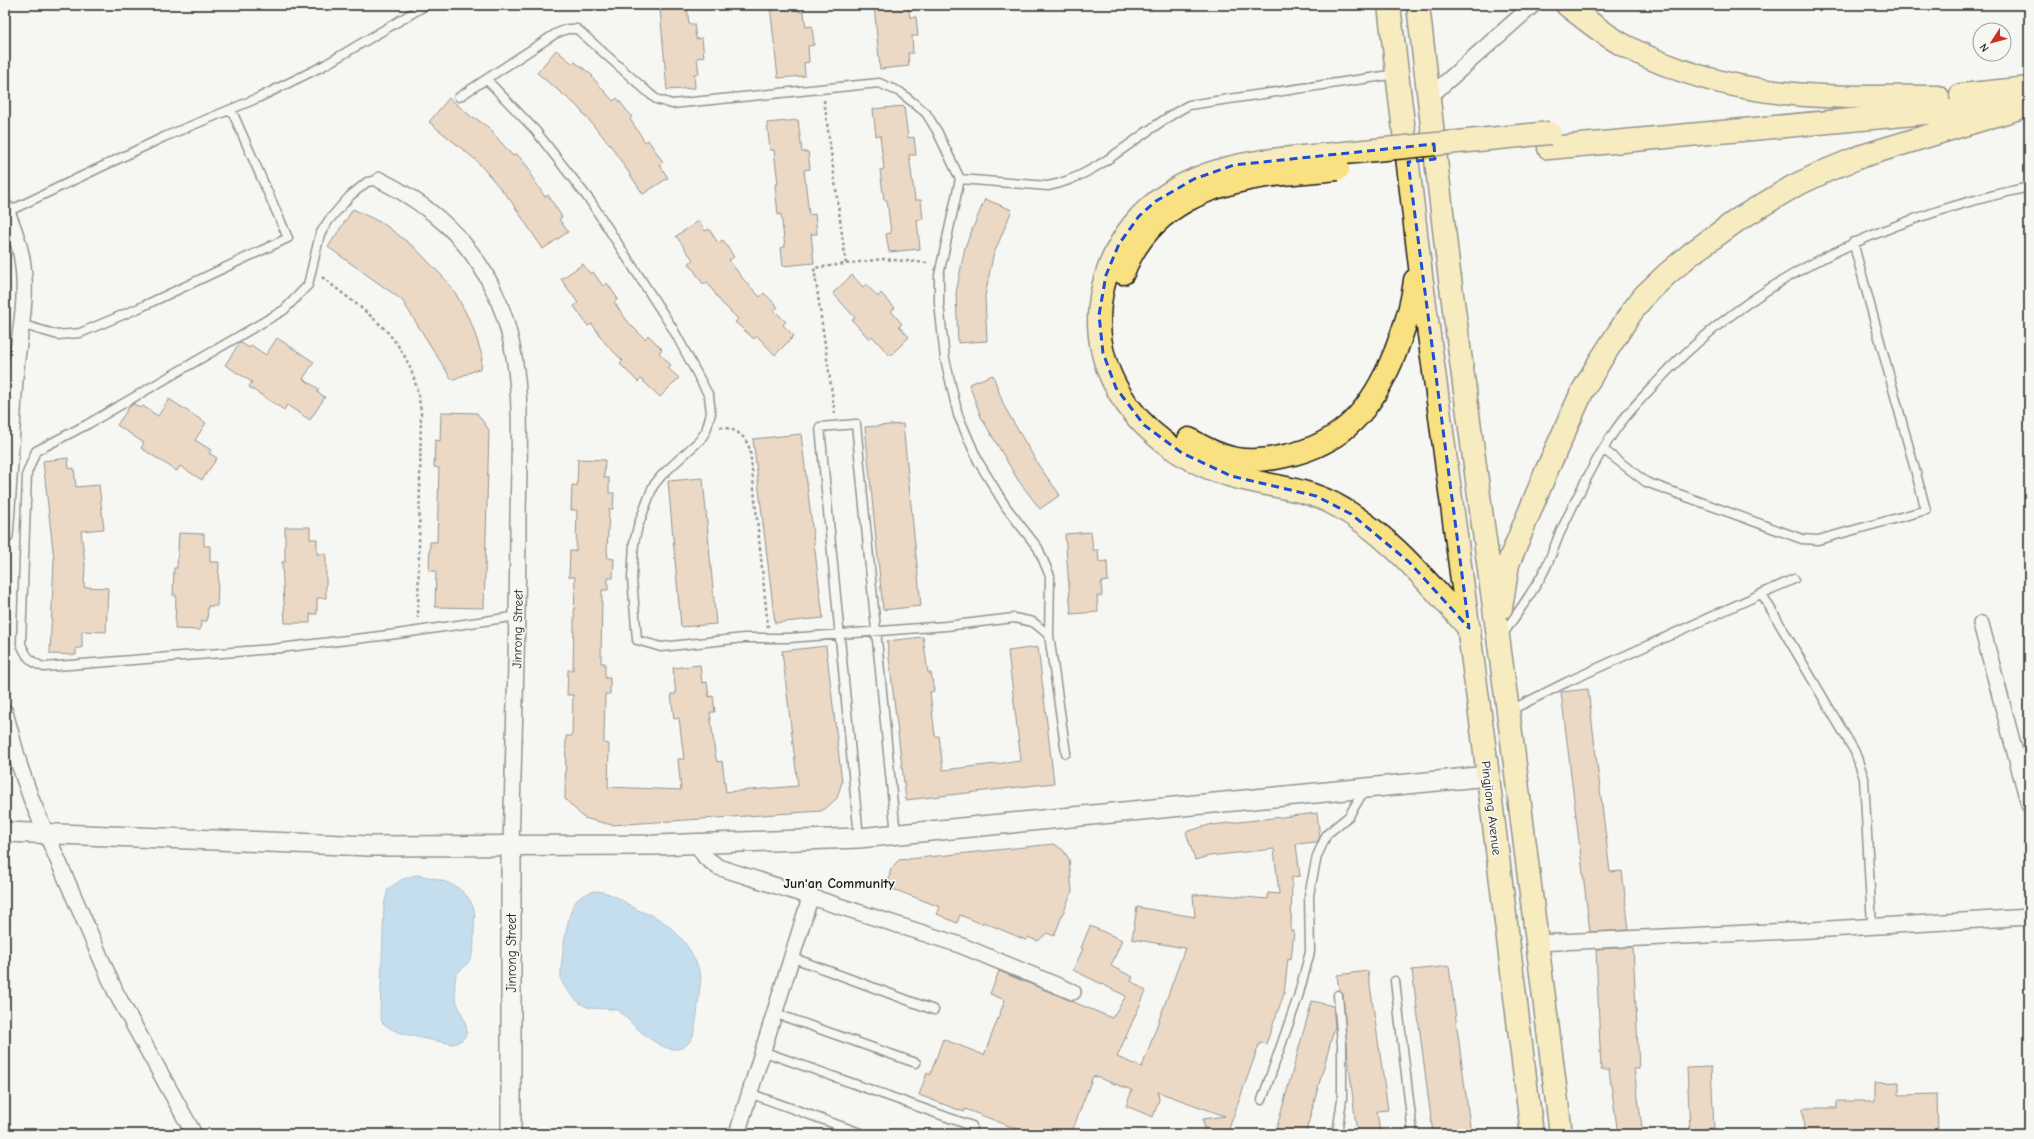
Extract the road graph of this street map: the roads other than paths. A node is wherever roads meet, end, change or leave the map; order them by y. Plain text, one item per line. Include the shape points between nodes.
1 (426, 5) edge
2 (1389, 5) edge
3 (1418, 5) edge
4 (1533, 5) edge
5 (1568, 5) edge
6 (1397, 74) junction
7 (487, 80) junction
8 (2029, 88) edge
9 (459, 97) dead end
10 (1938, 97) junction
11 (1428, 98) junction
12 (2029, 104) edge
13 (231, 109) junction
14 (1550, 140) junction
15 (1283, 166) junction
16 (960, 179) junction
17 (380, 180) joint
18 (2029, 187) edge
19 (6, 209) edge
20 (1853, 242) junction
21 (1418, 253) junction
22 (20, 324) junction
23 (1604, 450) junction
24 (5, 536) edge
25 (1794, 579) dead end
26 (1762, 594) junction
27 (518, 616) junction
28 (1981, 624) dead end
29 (1469, 628) junction
30 (876, 631) junction
31 (840, 634) junction
32 (1049, 635) junction
33 (1498, 638) junction
34 (5, 712) edge
35 (1508, 712) junction
36 (1066, 753) dead end
37 (1488, 776) junction
38 (1366, 788) junction
39 (2029, 804) edge
40 (5, 832) edge
41 (46, 834) junction
42 (896, 835) junction
43 (860, 838) junction
44 (696, 844) junction
45 (511, 846) junction
46 (811, 895) junction
47 (2029, 917) edge
48 (1872, 926) junction
49 (1537, 943) junction
50 (791, 958) junction
51 (1395, 981) dead end
52 (1073, 992) dead end
53 (1338, 995) dead end
54 (934, 1010) dead end
55 (774, 1013) junction
56 (762, 1052) junction
57 (916, 1063) dead end
58 (749, 1093) junction
59 (1262, 1100) dead end
60 (194, 1134) edge
61 (511, 1134) edge
62 (737, 1134) edge
63 (863, 1134) edge
64 (970, 1134) edge
65 (1336, 1134) edge
66 (1413, 1134) edge
67 (1532, 1134) edge
68 (1561, 1134) edge

1 - 13 lane via 323,66
2 - 6 highway
3 - 11 highway
4 - 11 street
5 - 10 highway via 1626,47 1723,83 1784,94
6 - 16 lane via 1189,105 1134,142 1061,184 1048,186
6 - 21 highway
7 - 9 lane
7 - 16 lane via 555,34 566,29 576,29 650,94 672,104 879,83 910,98 926,113
7 - 31 lane via 535,130 591,202 673,329 710,396 711,413 700,440 653,486 638,526 632,578 637,640 661,647 744,638 769,639
8 - 10 highway
10 - 14 highway
11 - 33 highway via 1448,272
12 - 14 highway
12 - 33 highway via 1862,156 1794,186 1715,235 1644,296 1582,392 1546,472 1508,564
13 - 19 lane
13 - 22 lane via 288,238 80,333 58,335
14 - 15 highway, bridge
15 - 21 highway via 1200,193 1182,202 1150,227 1133,252 1121,280 1115,315 1116,339 1122,366 1145,404 1190,440 1209,451 1235,460 1255,461 1293,455 1327,441 1340,432 1370,402 1390,365 1412,299
15 - 29 highway via 1234,165 1194,179 1156,201 1139,216 1112,259 1101,295 1100,335 1108,371 1134,414 1182,454 1231,476 1316,496 1351,514 1409,562
16 - 32 lane via 941,265 939,296 941,331 950,387 958,415 990,483 1043,558 1050,576
17 - 27 street, Jinrong Street via 421,203 457,234 484,271 503,313 514,359 519,408
17 - 27 lane via 367,182 350,196 329,220 320,234 308,285 284,310 88,424 36,451 27,473 21,644 30,660 44,668 272,649
18 - 20 lane via 1937,210
19 - 22 street via 16,234 22,260 24,294
20 - 23 lane via 1788,277 1694,345 1634,407 1616,429
20 - 23 lane via 1926,510 1818,540 1802,539 1646,482
21 - 29 highway, Pingjiang Avenue
22 - 24 street
23 - 33 lane via 1580,493 1542,574
25 - 26 lane
26 - 35 lane via 1567,682
26 - 48 lane via 1855,752 1860,765 1864,778
27 - 45 street, Jinrong Street
28 - 39 street
29 - 37 highway, Pingjiang Avenue
30 - 31 lane
30 - 31 lane via 856,424 820,427
30 - 32 lane via 1014,618 1033,622
30 - 42 lane
31 - 43 lane
32 - 36 lane
33 - 35 highway
34 - 41 street via 20,767
35 - 49 highway
37 - 38 street
37 - 67 highway, Pingjiang Avenue
38 - 42 street
38 - 59 lane via 1349,816 1327,834 1317,856 1309,895 1310,952 1298,997
40 - 41 street
41 - 45 street via 370,846
41 - 60 street via 116,993
42 - 43 street
43 - 44 street
44 - 45 street
44 - 46 street via 705,857 718,867
45 - 61 street, Jinrong Street
46 - 50 street
46 - 52 street via 960,945
47 - 48 street
48 - 49 street
49 - 68 highway
50 - 54 lane
50 - 55 street
51 - 66 lane
53 - 65 lane via 1342,1045 1342,1099
55 - 56 street
55 - 57 lane
56 - 58 street
56 - 64 lane via 972,1126
58 - 62 street
58 - 63 lane

